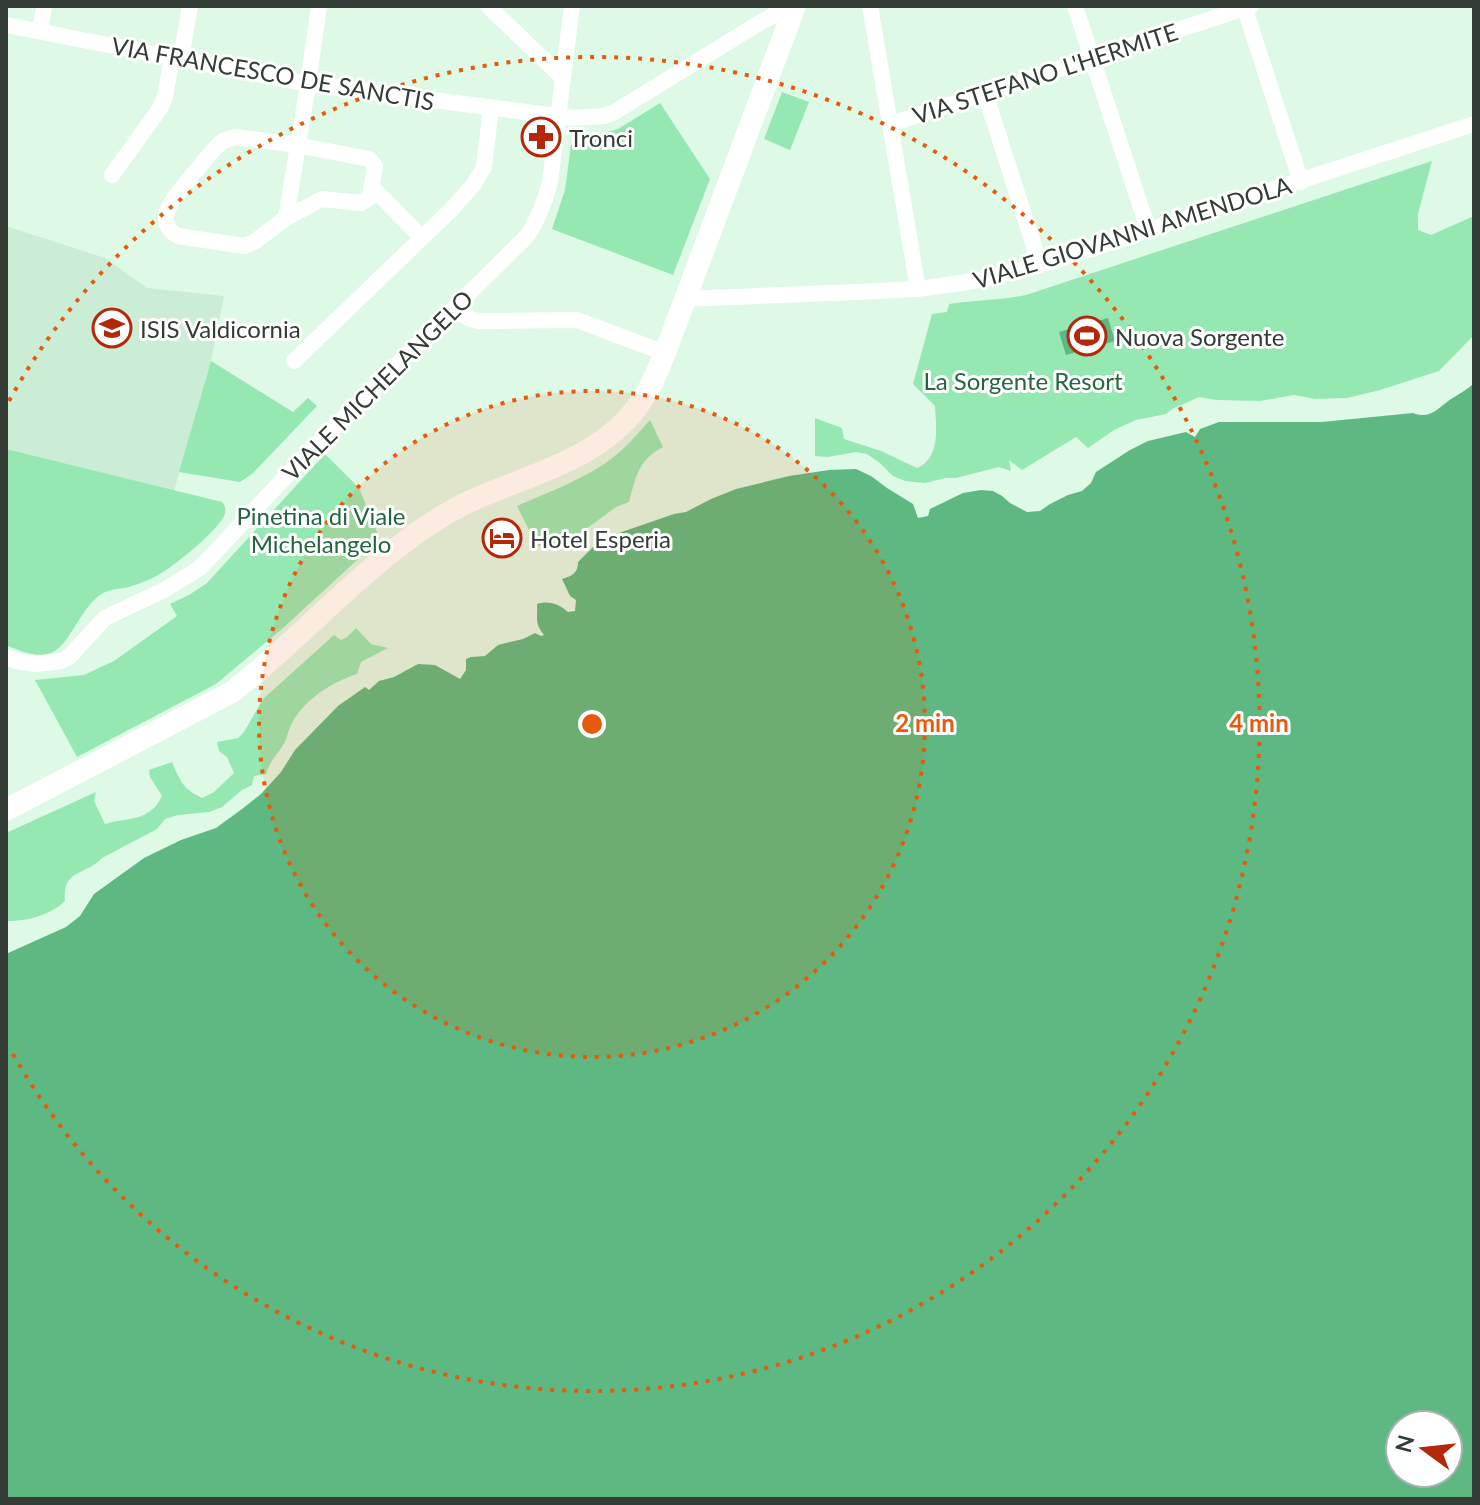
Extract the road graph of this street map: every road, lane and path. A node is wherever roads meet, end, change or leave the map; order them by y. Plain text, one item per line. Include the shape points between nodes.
1 (44, 6) edge
2 (190, 6) edge
3 (319, 6) edge
4 (488, 6) edge
5 (572, 6) edge
6 (792, 6) edge
7 (870, 6) edge
8 (1075, 6) edge
9 (1247, 7) edge
10 (6, 25) edge
11 (756, 25) junction
12 (786, 29) junction
13 (40, 31) junction
14 (1092, 57) junction
15 (176, 58) junction
16 (563, 78) junction
17 (308, 84) junction
18 (985, 93) junction
19 (491, 108) junction
20 (558, 116) junction
21 (891, 124) junction
22 (1474, 124) edge
23 (297, 145) junction
24 (112, 175) dead end
25 (1301, 182) junction
26 (371, 189) junction
27 (286, 218) junction
28 (1148, 229) junction
29 (422, 238) junction
30 (1040, 265) junction
31 (918, 289) junction
32 (685, 299) junction
33 (453, 309) junction
34 (665, 353) junction
35 (294, 361) dead end
36 (6, 657) edge
37 (6, 810) edge

1 - 13 street
2 - 15 street
3 - 17 street
4 - 16 street
5 - 16 street, VIALE MICHELANGELO
6 - 11 street, VIA FRANCESCO DE SANCTIS
6 - 12 street
7 - 21 street
8 - 14 street
9 - 14 street, VIA STEFANO L'HERMITE
9 - 25 street
10 - 13 street, VIA FRANCESCO DE SANCTIS
11 - 12 street
11 - 20 street, VIA FRANCESCO DE SANCTIS via 613,113
12 - 32 street
13 - 15 street, VIA FRANCESCO DE SANCTIS
14 - 18 street, VIA STEFANO L'HERMITE
14 - 28 street
15 - 17 street, VIA FRANCESCO DE SANCTIS
15 - 24 street via 161,107
16 - 20 street, VIALE MICHELANGELO
17 - 19 street, VIA FRANCESCO DE SANCTIS
17 - 23 street
18 - 21 street, VIA STEFANO L'HERMITE
18 - 30 street
19 - 20 street, VIA FRANCESCO DE SANCTIS
19 - 29 street via 481,174
20 - 33 street, VIALE MICHELANGELO via 550,182 537,220
21 - 31 street
22 - 25 street, VIALE GIOVANNI AMENDOLA
23 - 26 street via 369,159 375,166
23 - 27 street
23 - 27 street via 236,137 223,141 171,201 166,218 178,236 244,246
25 - 28 street, VIALE GIOVANNI AMENDOLA
26 - 27 street via 361,203 322,199
26 - 29 street
28 - 30 street, VIALE GIOVANNI AMENDOLA
29 - 35 street
30 - 31 street, VIALE GIOVANNI AMENDOLA
31 - 32 street, VIALE GIOVANNI AMENDOLA
32 - 34 street
33 - 34 street via 478,321 577,320
33 - 36 street, VIALE MICHELANGELO via 200,568 105,618 61,661 36,664
34 - 37 street via 637,408 602,440 462,505 403,542 232,692

